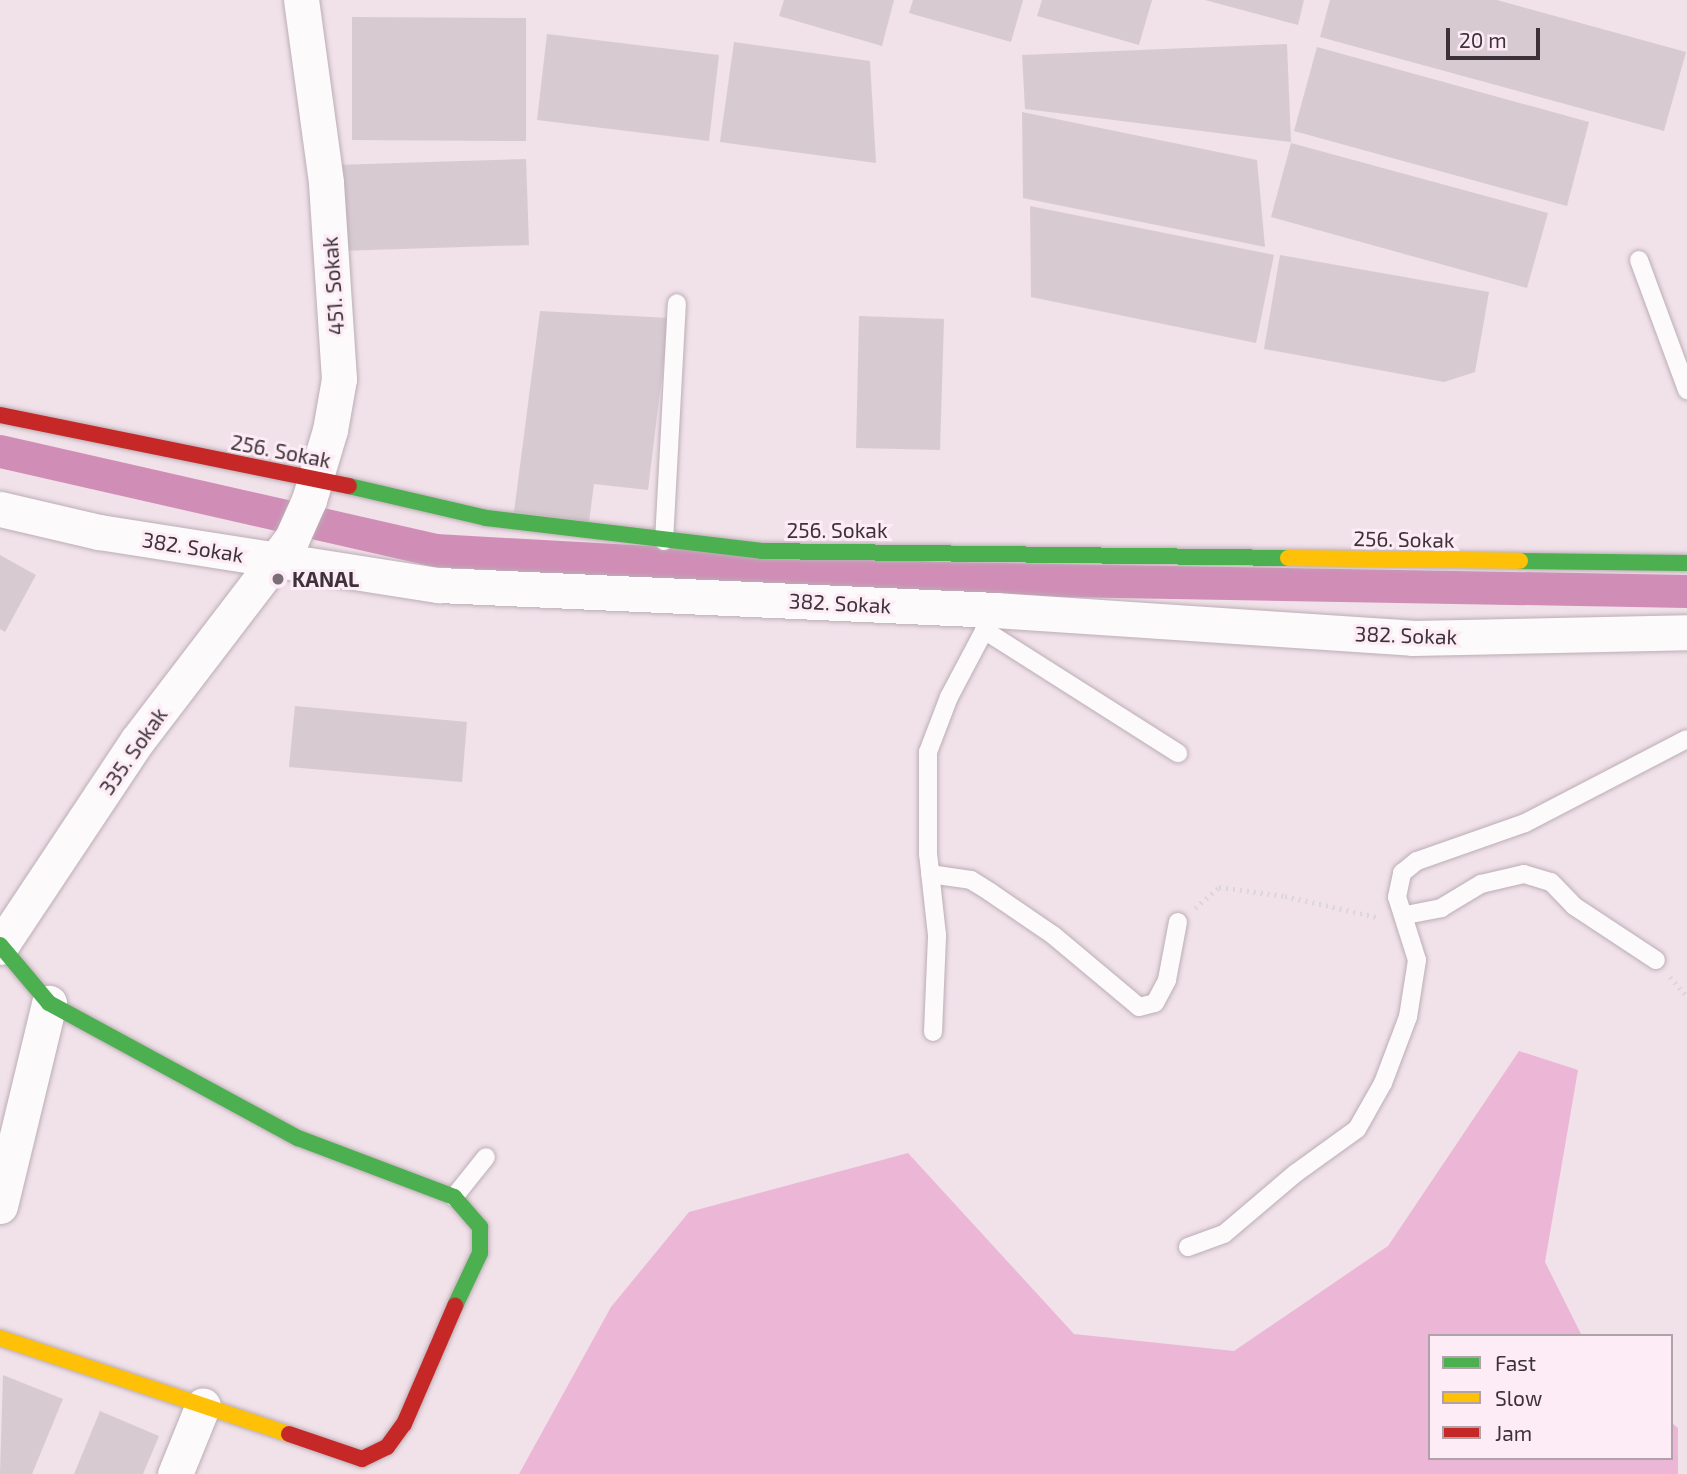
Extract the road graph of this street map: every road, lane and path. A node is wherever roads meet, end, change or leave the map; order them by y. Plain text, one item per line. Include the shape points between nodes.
1 (301, 0) edge
2 (1639, 260) dead end
3 (677, 303) dead end
4 (1687, 390) edge
5 (0, 415) edge
6 (312, 489) junction
7 (0, 509) edge
8 (664, 541) junction
9 (283, 549) junction
10 (1687, 564) edge
11 (989, 620) junction
12 (1687, 632) edge
13 (1687, 739) edge
14 (1178, 753) dead end
15 (930, 874) junction
16 (1406, 915) junction
17 (1178, 922) joint
18 (1, 946) edge
19 (1657, 960) dead end
20 (49, 1003) junction
21 (933, 1032) dead end
22 (486, 1157) dead end
23 (454, 1197) junction
24 (0, 1206) edge
25 (1188, 1247) dead end
26 (0, 1338) edge
27 (203, 1405) junction
28 (175, 1474) edge

1 - 6 street, 451. Sokak via 326,182 338,379 330,430
2 - 4 lane
3 - 8 lane
5 - 6 street, 256. Sokak
6 - 8 street, 256. Sokak
6 - 9 street, 451. Sokak
7 - 9 street, 382. Sokak via 99,532
8 - 10 street, 256. Sokak via 762,551
9 - 11 street, 382. Sokak via 439,585
9 - 18 street, 335. Sokak via 137,741
11 - 12 street, 382. Sokak via 1412,638
11 - 14 lane
11 - 15 lane via 949,697 928,752
13 - 16 lane via 1525,824 1417,861 1402,873 1397,897
15 - 17 lane via 971,880 990,892 1053,935 1139,1007 1155,1003 1167,980
15 - 21 lane via 937,935
16 - 17 path via 1373,919 1285,896 1219,887
16 - 19 lane via 1441,908 1481,884 1524,874 1551,882 1574,906
16 - 25 lane via 1417,960 1408,1017 1383,1083 1357,1129 1224,1234
18 - 20 street
20 - 23 street via 298,1138
20 - 24 street
22 - 23 lane
23 - 27 street via 480,1227 480,1253 420,1378 404,1424 387,1447 362,1459
26 - 27 street
27 - 28 street

